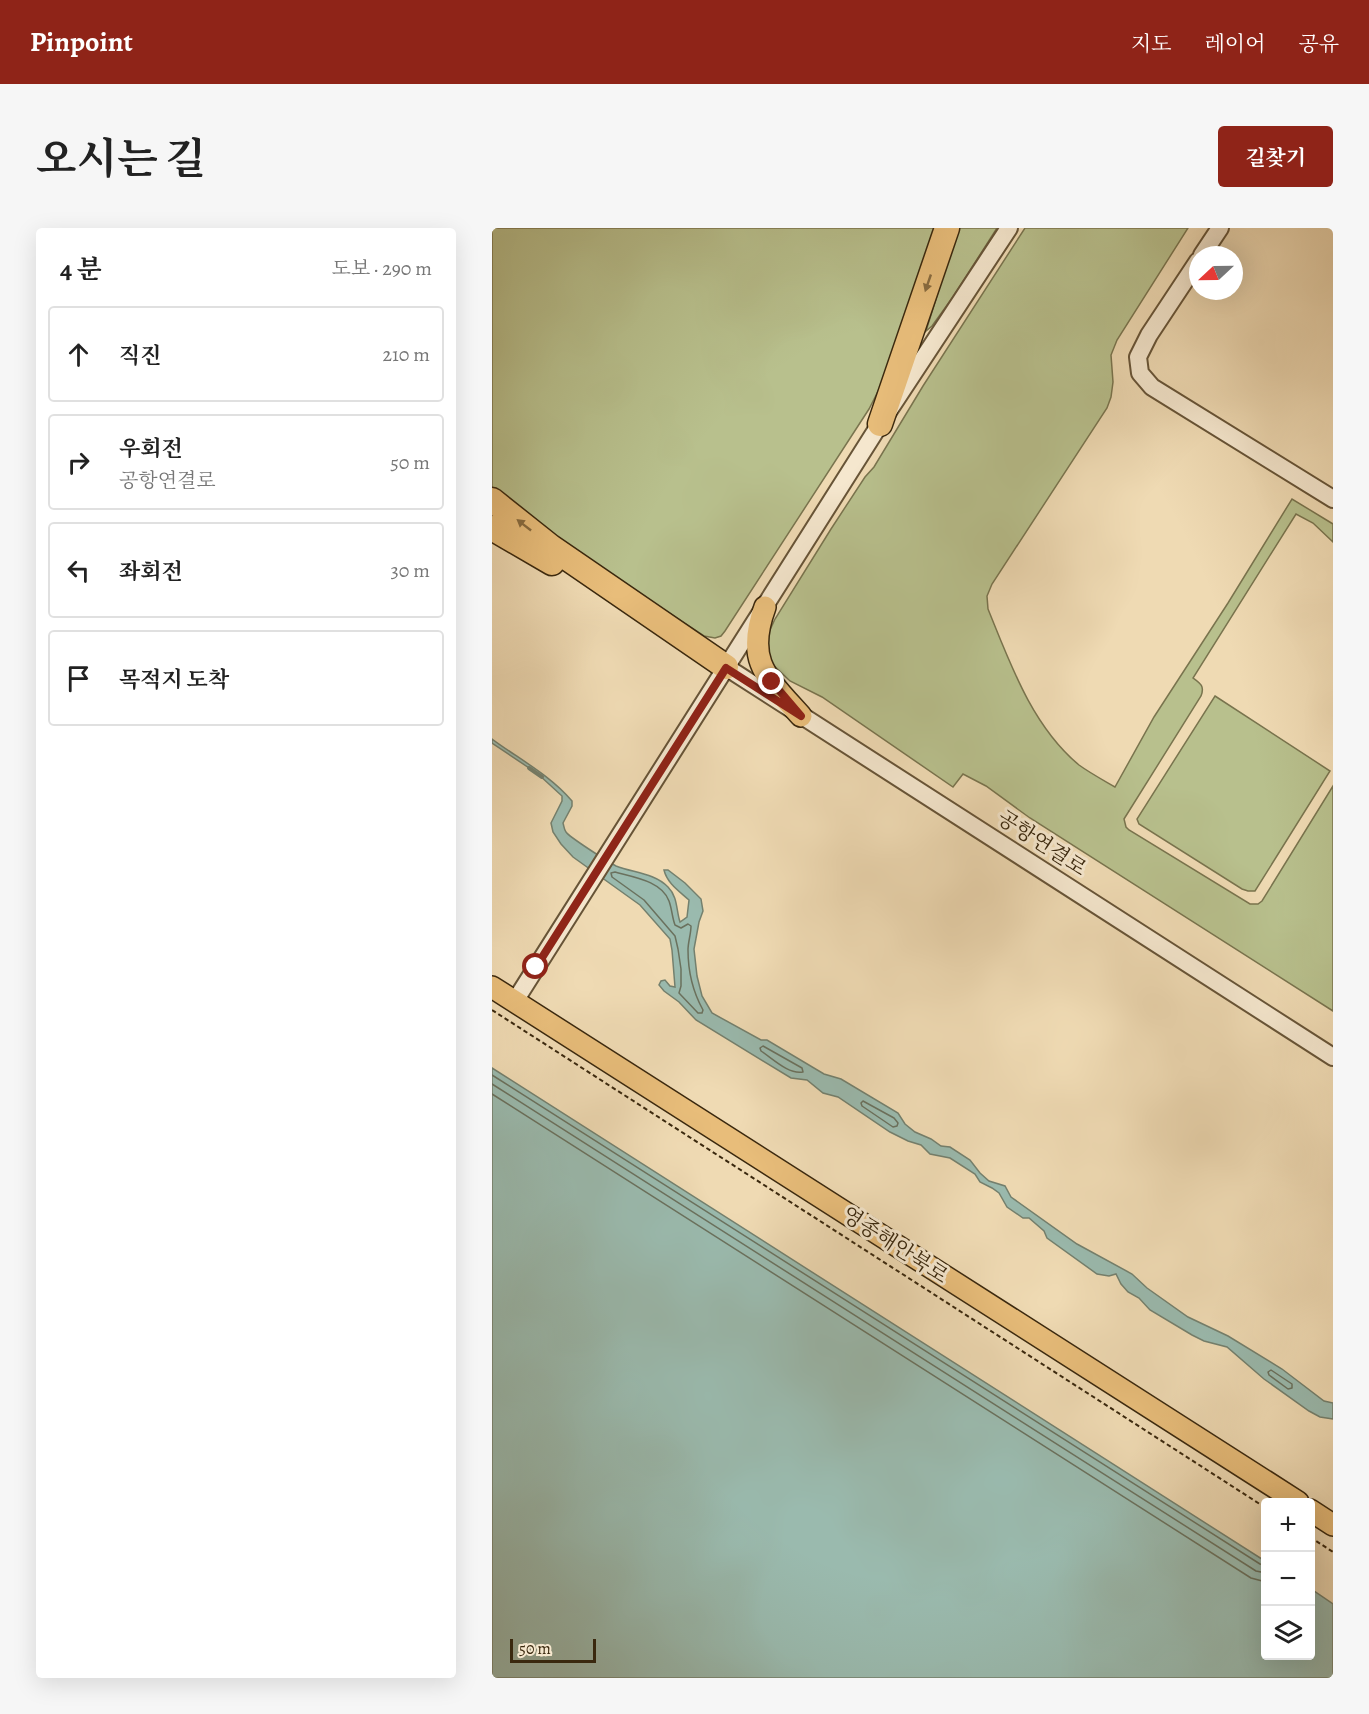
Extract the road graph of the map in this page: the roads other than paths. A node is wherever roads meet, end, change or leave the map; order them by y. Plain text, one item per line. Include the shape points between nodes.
1 (947, 228) edge
2 (1009, 228) edge
3 (1220, 228) edge
4 (1208, 246) edge
5 (1189, 275) edge
6 (880, 424) junction
7 (492, 500) edge
8 (1333, 500) edge
9 (492, 528) edge
10 (765, 607) junction
11 (726, 668) junction
12 (801, 716) junction
13 (492, 987) edge
14 (514, 1001) junction
15 (1274, 1020) junction
16 (1333, 1051) edge
17 (1333, 1057) edge
18 (1290, 1498) edge
19 (1315, 1513) edge
20 (1333, 1525) edge

1 -> 6 highway
2 - 6 street
3 - 4 street
5 - 8 street via 1138,357 1140,373 1152,387
6 - 10 street
11 -> 7 highway via 551,547
9 - 11 highway
10 - 11 street
10 - 12 main road via 757,638 761,665
11 - 12 street, 공항연결로
11 - 14 street
12 - 15 street, 공항연결로
13 - 14 main road, 영종해안북로
14 - 18 main road, 영종해안북로
15 - 16 street
15 - 17 street, 공항연결로
19 - 20 main road

